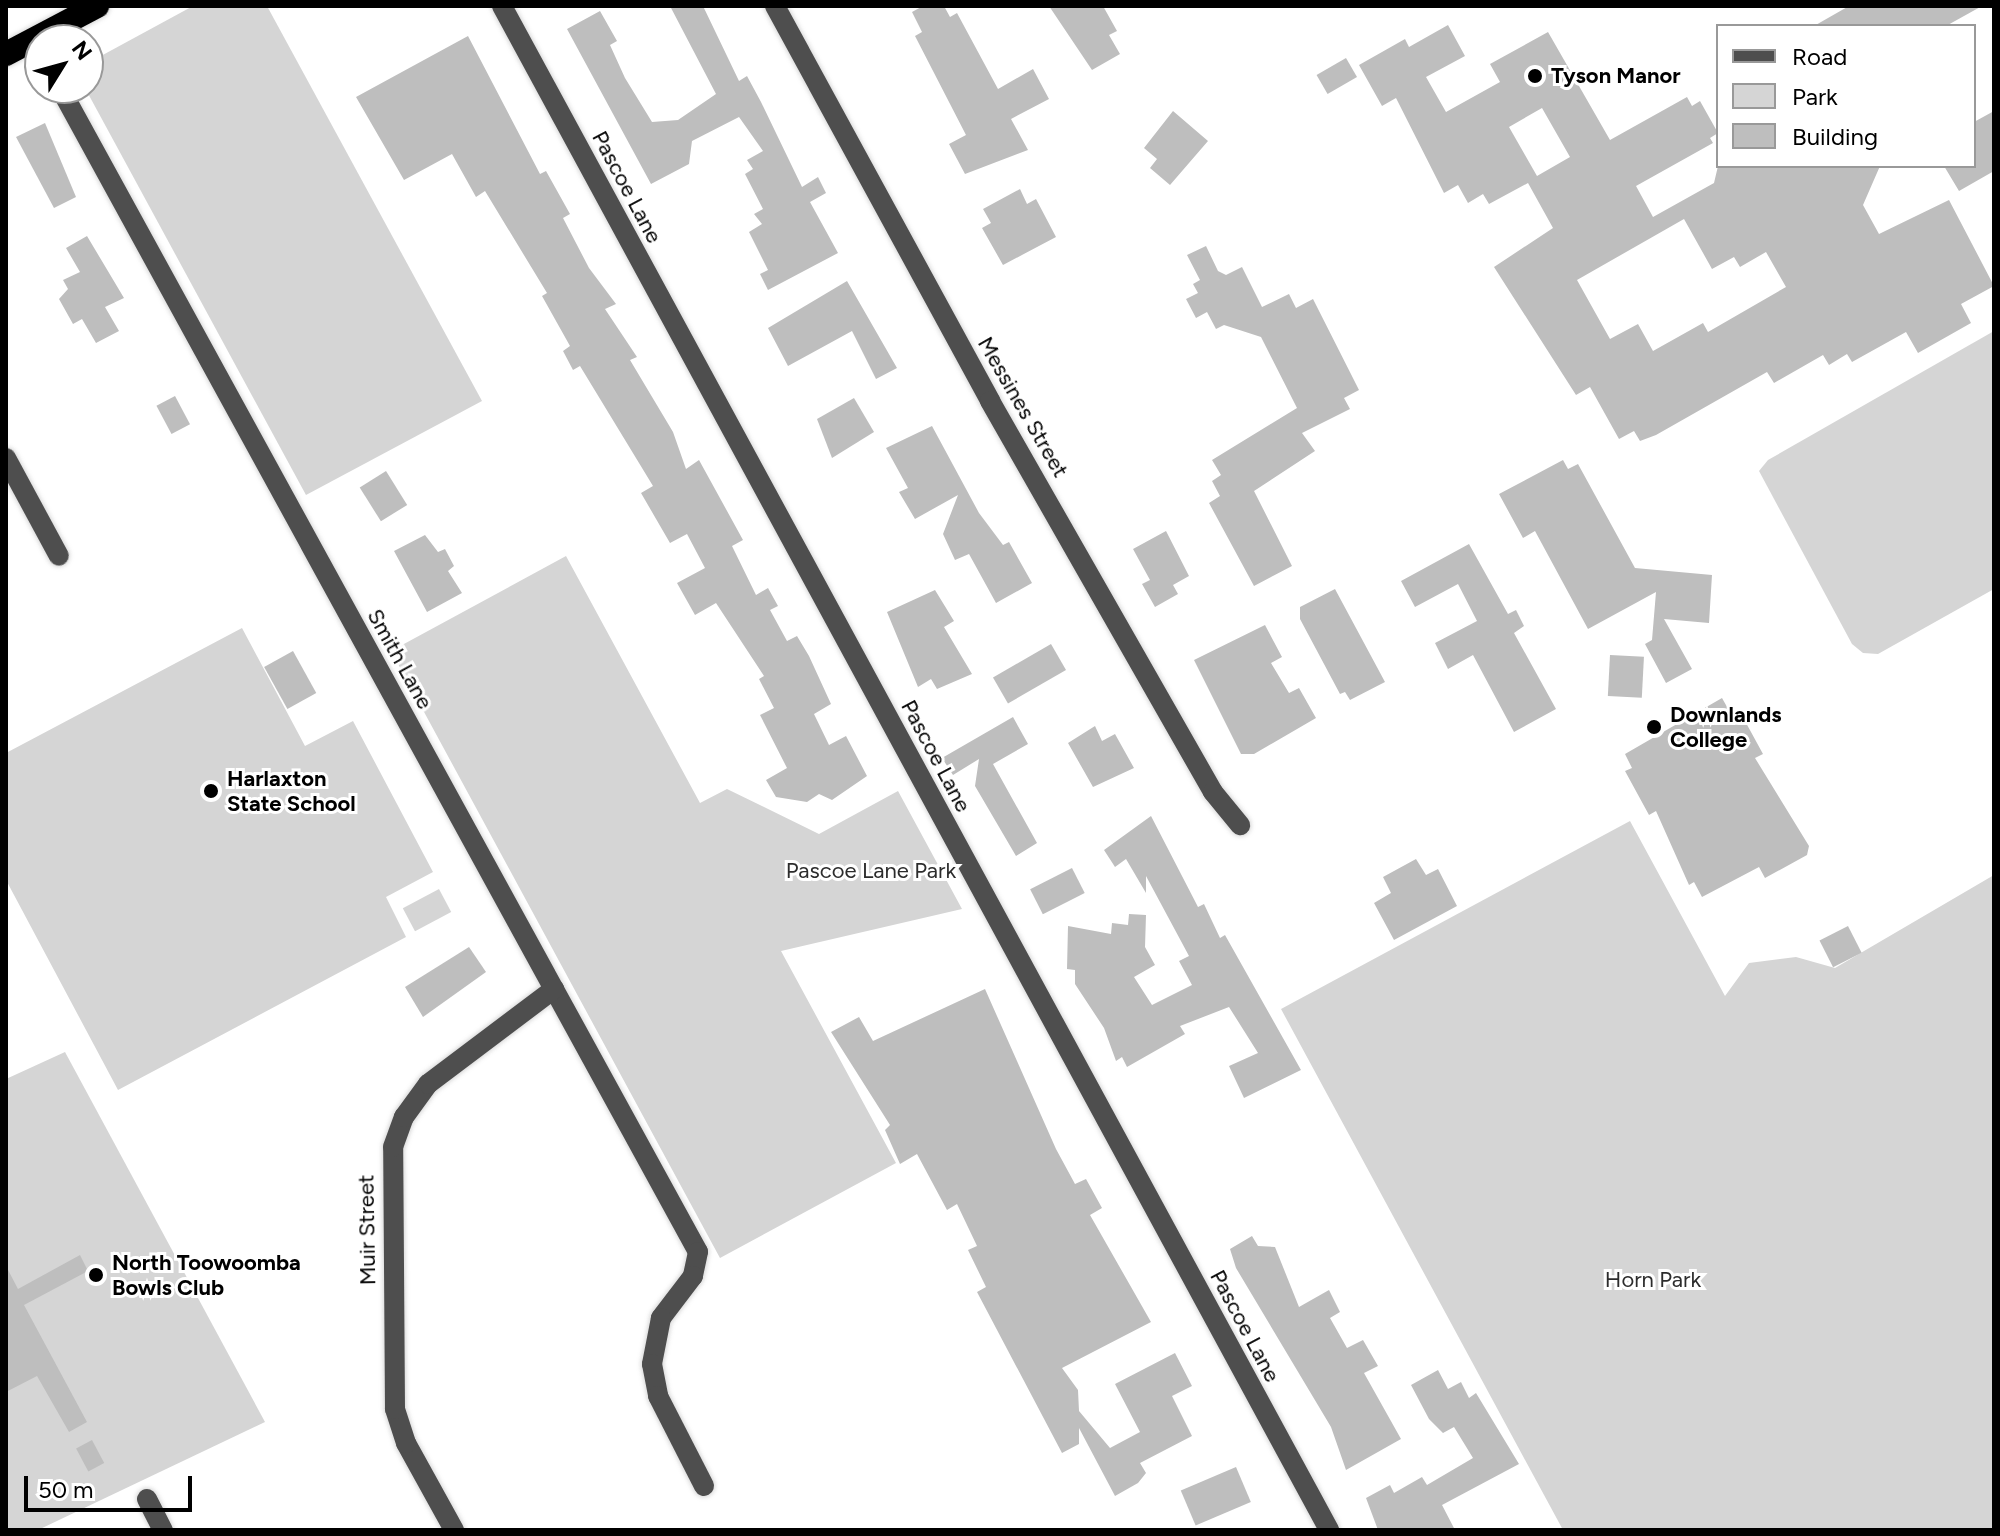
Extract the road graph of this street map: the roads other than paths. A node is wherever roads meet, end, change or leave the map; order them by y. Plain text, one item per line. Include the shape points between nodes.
1 (97, 6) edge
2 (502, 6) edge
3 (775, 6) edge
4 (69, 24) edge
5 (69, 104) edge
6 (6, 458) edge
7 (59, 556) dead end
8 (1240, 825) dead end
9 (554, 989) junction
10 (704, 1486) dead end
11 (147, 1499) dead end
12 (163, 1530) edge
13 (454, 1530) edge
14 (1329, 1530) edge

1 - 4 highway
2 - 14 street, Pascoe Lane
3 - 8 street, Messines Street via 990,401 1213,792
5 - 9 street, Smith Lane
6 - 7 street
9 - 10 street, Smith Lane via 698,1252 693,1276 661,1318 652,1364 661,1404
9 - 13 street, Muir Street via 428,1084 404,1117 393,1147 395,1409 406,1443
11 - 12 street

